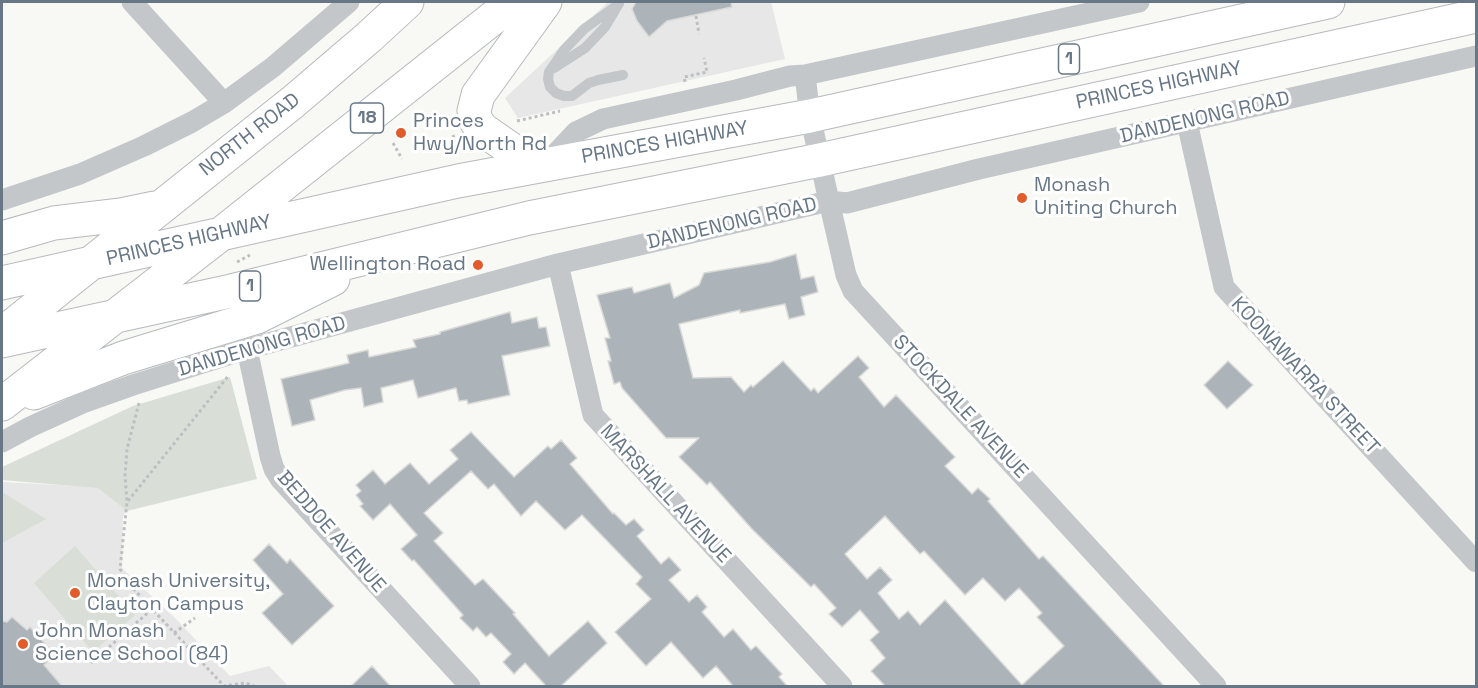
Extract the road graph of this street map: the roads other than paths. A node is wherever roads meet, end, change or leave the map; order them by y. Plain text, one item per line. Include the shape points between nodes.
1 (132, 2) edge
2 (349, 2) edge
3 (407, 2) edge
4 (513, 2) edge
5 (546, 2) edge
6 (1139, 2) edge
7 (1328, 2) edge
8 (620, 3) edge
9 (1476, 16) edge
10 (1476, 56) edge
11 (623, 75) dead end
12 (805, 75) junction
13 (224, 103) junction
14 (810, 116) junction
15 (1187, 122) junction
16 (820, 160) junction
17 (543, 165) junction
18 (2, 200) edge
19 (829, 201) junction
20 (159, 207) junction
21 (221, 234) junction
22 (2, 238) edge
23 (385, 253) junction
24 (88, 264) junction
25 (558, 264) junction
26 (2, 282) edge
27 (114, 316) junction
28 (2, 334) edge
29 (2, 341) edge
30 (247, 350) junction
31 (2, 406) edge
32 (2, 442) edge
33 (1476, 562) edge
34 (470, 687) edge
35 (842, 687) edge
36 (1216, 687) edge

1 - 13 street
2 - 13 street, NORTH ROAD via 281,61
3 - 20 highway, NORTH ROAD via 334,68
4 - 21 highway, 18
5 - 17 highway via 478,95 474,111 482,129 514,152
6 - 12 street
7 - 14 highway, PRINCES HIGHWAY / 1
8 - 11 lane via 605,27 585,48 549,72 548,80 556,93 572,96 590,83
9 - 16 highway, PRINCES HIGHWAY / 1
10 - 15 street, DANDENONG ROAD
12 - 14 street, STOCKDALE AVENUE
12 - 17 street via 598,121 576,132
13 - 18 street via 102,165
14 - 16 street, STOCKDALE AVENUE
14 - 17 highway, PRINCES HIGHWAY / 1
15 - 19 street, DANDENONG ROAD via 848,202
15 - 33 street, KOONAWARRA STREET via 1224,287
16 - 19 street, STOCKDALE AVENUE
16 - 23 highway, PRINCES HIGHWAY / 1 via 574,208
17 - 21 highway, PRINCES HIGHWAY / 1
19 - 25 street, DANDENONG ROAD
19 - 36 street, STOCKDALE AVENUE via 853,291
20 - 22 highway via 54,222
20 - 24 highway, NORTH ROAD
21 - 24 highway, PRINCES HIGHWAY / 1
21 - 27 highway, 18
23 - 27 highway, 1
23 - 31 highway via 256,317 81,373
24 - 26 highway, PRINCES HIGHWAY / 1
24 - 28 highway
25 - 30 street, DANDENONG ROAD
25 - 35 street, MARSHALL AVENUE via 593,415
27 - 29 highway, 1
27 - 31 highway, 18
30 - 32 street, DANDENONG ROAD via 85,402
30 - 34 street, BEDDOE AVENUE via 270,456 281,480

